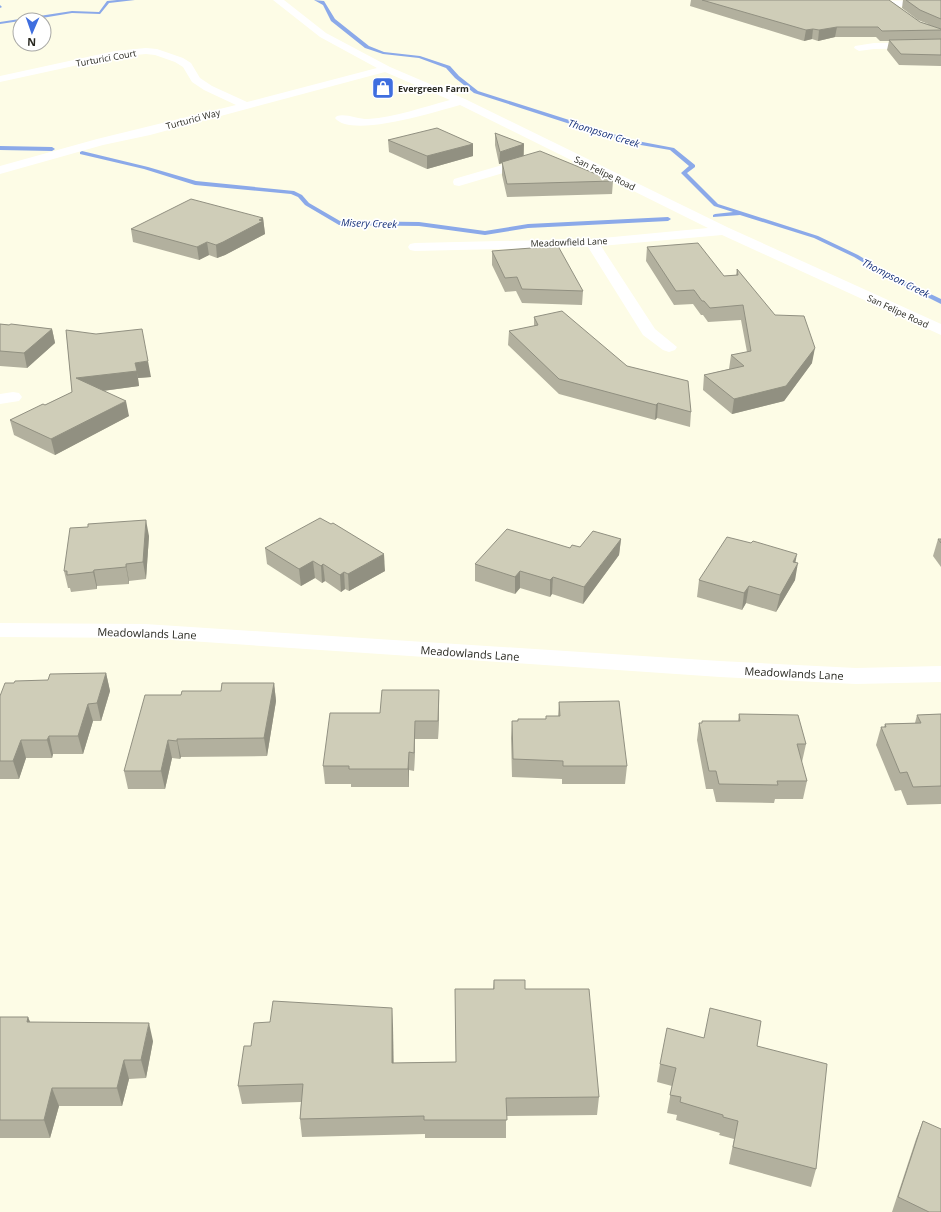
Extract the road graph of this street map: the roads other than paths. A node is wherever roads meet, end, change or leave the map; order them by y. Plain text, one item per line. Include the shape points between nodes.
1 (278, 0) edge
2 (941, 3) edge
3 (857, 4) edge
4 (890, 4) junction
5 (899, 14) edge
6 (941, 46) edge
7 (859, 48) dead end
8 (386, 68) junction
9 (0, 79) edge
10 (461, 101) junction
11 (245, 105) junction
12 (341, 118) dead end
13 (562, 151) junction
14 (0, 170) edge
15 (459, 182) dead end
16 (724, 230) junction
17 (592, 243) junction
18 (415, 247) dead end
19 (941, 330) edge
20 (669, 347) dead end
21 (0, 630) edge
22 (941, 674) edge

1 - 8 street, San Felipe Road via 323,35
2 - 4 street
3 - 4 street
4 - 5 street
6 - 7 street
8 - 10 street, San Felipe Road
8 - 11 street, Turturici Way
9 - 11 street, Turturici Court via 115,54 157,52 187,65 196,80 208,88
10 - 12 street via 376,122 353,123
10 - 13 street, San Felipe Road
11 - 14 street, Turturici Way
13 - 15 street
13 - 16 street, San Felipe Road
16 - 17 street, Meadowfield Lane
16 - 19 street, San Felipe Road
17 - 18 street, Meadowfield Lane
17 - 20 street via 649,332
21 - 22 street, Meadowlands Lane via 145,631 856,676

